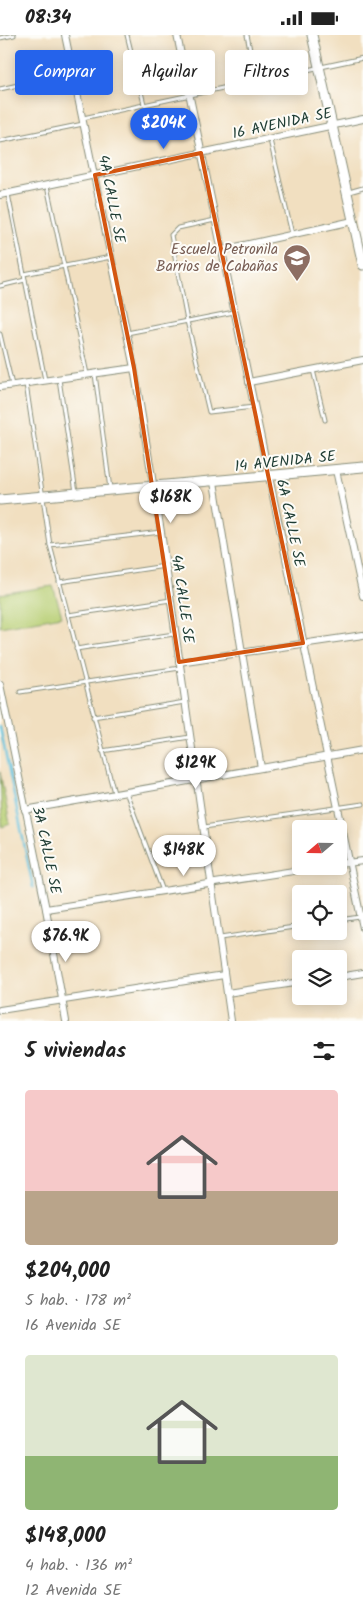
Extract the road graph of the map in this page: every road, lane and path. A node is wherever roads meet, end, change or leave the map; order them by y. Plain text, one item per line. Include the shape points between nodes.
1 (14, 35) edge
2 (65, 35) edge
3 (127, 35) edge
4 (177, 35) edge
5 (246, 35) edge
6 (312, 35) edge
7 (0, 38) edge
8 (69, 50) edge
9 (180, 50) edge
10 (249, 50) edge
11 (363, 58) edge
12 (319, 66) junction
13 (308, 68) edge
14 (15, 86) edge
15 (0, 89) edge
16 (79, 95) edge
17 (190, 95) joint
18 (144, 104) junction
19 (363, 119) edge
20 (84, 121) junction
21 (332, 125) junction
22 (269, 138) junction
23 (0, 141) edge
24 (202, 153) junction
25 (95, 175) junction
26 (47, 185) junction
27 (363, 188) edge
28 (347, 192) junction
29 (8, 194) junction
30 (0, 195) edge
31 (215, 220) junction
32 (353, 221) junction
33 (292, 234) junction
34 (222, 250) junction
35 (111, 257) junction
36 (363, 265) edge
37 (65, 266) junction
38 (24, 274) junction
39 (25, 280) junction
40 (0, 286) edge
41 (235, 312) junction
42 (187, 321) junction
43 (0, 333) edge
44 (127, 333) junction
45 (363, 360) edge
46 (134, 368) junction
47 (313, 370) junction
48 (91, 374) junction
49 (59, 379) junction
50 (46, 381) junction
51 (249, 382) junction
52 (26, 383) junction
53 (12, 385) junction
54 (0, 387) edge
55 (254, 407) junction
56 (325, 420) dead end
57 (363, 467) edge
58 (336, 470) junction
59 (269, 477) junction
60 (214, 482) junction
61 (154, 486) junction
62 (110, 489) junction
63 (76, 492) junction
64 (42, 496) junction
65 (0, 499) edge
66 (161, 531) junction
67 (50, 545) junction
68 (166, 565) junction
69 (59, 582) junction
70 (363, 596) edge
71 (171, 600) junction
72 (68, 615) junction
73 (175, 633) junction
74 (363, 635) edge
75 (304, 643) junction
76 (76, 649) junction
77 (242, 651) junction
78 (179, 665) junction
79 (84, 683) junction
80 (0, 684) edge
81 (20, 692) dead end
82 (185, 702) junction
83 (93, 717) junction
84 (190, 737) junction
85 (363, 750) edge
86 (102, 751) junction
87 (327, 756) junction
88 (261, 768) junction
89 (196, 779) junction
90 (126, 792) junction
91 (114, 794) junction
92 (363, 804) edge
93 (338, 808) junction
94 (25, 810) junction
95 (204, 827) junction
96 (363, 861) edge
97 (349, 863) junction
98 (292, 871) edge
99 (211, 884) junction
100 (163, 891) junction
101 (46, 909) junction
102 (362, 917) edge
103 (347, 919) edge
104 (292, 927) edge
105 (363, 928) edge
106 (219, 938) junction
107 (363, 973) edge
108 (224, 975) junction
109 (347, 976) edge
110 (292, 983) edge
111 (227, 993) junction
112 (62, 1000) junction
113 (0, 1010) edge
114 (66, 1021) edge
115 (231, 1021) edge

1 - 7 lane
2 - 8 street, 4A CALLE SE
3 - 18 lane
4 - 9 street, 6A CALLE SE
5 - 10 lane
6 - 12 street
11 - 12 lane
12 - 13 lane
12 - 21 street
14 - 15 lane
16 - 20 street, 4A CALLE SE
17 - 18 lane
17 - 24 street, 6A CALLE SE
18 - 20 lane
19 - 21 street, 16 AVENIDA SE
20 - 23 lane
20 - 25 street, 4A CALLE SE
21 - 22 street, 16 AVENIDA SE
21 - 28 street
22 - 24 street, 16 AVENIDA SE
22 - 33 lane
24 - 25 street, 16 AVENIDA SE
24 - 31 street, 6A CALLE SE
25 - 26 street, 16 AVENIDA SE
25 - 35 street, 4A CALLE SE
26 - 29 street, 16 AVENIDA SE
26 - 37 lane
27 - 28 lane
28 - 32 street
29 - 30 street, 16 AVENIDA SE
29 - 38 lane
31 - 34 street, 6A CALLE SE
31 - 42 lane via 178,228 171,235
32 - 33 street
32 - 36 street
33 - 34 street
34 - 41 street, 6A CALLE SE
35 - 37 lane
35 - 44 street, 4A CALLE SE
37 - 38 lane
37 - 48 lane
38 - 39 lane
39 - 40 lane
39 - 50 lane
41 - 42 lane
41 - 51 street, 6A CALLE SE
42 - 44 lane
42 - 55 lane via 209,412
43 - 53 lane
44 - 46 street, 4A CALLE SE
45 - 47 street
46 - 48 street
46 - 61 street, 4A CALLE SE
47 - 51 street
47 - 56 lane
48 - 49 street
48 - 62 lane
49 - 50 street
49 - 63 lane
50 - 52 street
51 - 55 street, 6A CALLE SE
52 - 53 street
52 - 64 lane
53 - 54 street
55 - 59 street, 6A CALLE SE
57 - 58 street, 14 AVENIDA SE
58 - 59 street, 14 AVENIDA SE
58 - 70 street
59 - 60 street, 14 AVENIDA SE
59 - 75 street, 6A CALLE SE
60 - 61 street, 14 AVENIDA SE
60 - 77 street
61 - 62 street, 14 AVENIDA SE
61 - 66 street, 4A CALLE SE
62 - 63 street, 14 AVENIDA SE
63 - 64 street, 14 AVENIDA SE
64 - 65 street, 14 AVENIDA SE
64 - 67 lane
66 - 67 lane
66 - 68 street, 4A CALLE SE
67 - 69 lane
68 - 69 lane
68 - 71 street, 4A CALLE SE
69 - 72 lane
71 - 72 lane
71 - 73 street, 4A CALLE SE
72 - 76 lane
73 - 76 lane
73 - 78 street, 4A CALLE SE
74 - 75 street
75 - 77 street
75 - 87 street, 6A CALLE SE
76 - 79 lane
77 - 78 street
77 - 88 street
78 - 79 lane
78 - 82 street, 4A CALLE SE
79 - 81 lane
79 - 83 lane
80 - 94 street, 3A CALLE SE
82 - 83 lane
82 - 84 street, 4A CALLE SE
83 - 86 lane
84 - 86 lane
84 - 89 street, 4A CALLE SE
85 - 87 street
86 - 91 lane
87 - 88 street
87 - 93 street, 6A CALLE SE
88 - 89 street
89 - 90 street
89 - 95 street, 4A CALLE SE
90 - 91 street
90 - 100 lane
91 - 94 street
92 - 93 lane
93 - 95 lane
93 - 97 street, 6A CALLE SE
94 - 101 street, 3A CALLE SE
95 - 99 street, 4A CALLE SE
96 - 97 street
97 - 102 street, 6A CALLE SE
98 - 99 street
99 - 100 street
99 - 106 street, 4A CALLE SE
100 - 101 street
101 - 112 street, 3A CALLE SE
102 - 103 lane
102 - 105 street, 6A CALLE SE
104 - 106 lane
106 - 108 street, 4A CALLE SE
107 - 109 street
108 - 111 street, 4A CALLE SE
108 - 112 street
110 - 111 street
111 - 115 street, 4A CALLE SE
112 - 113 street
112 - 114 street, 3A CALLE SE

